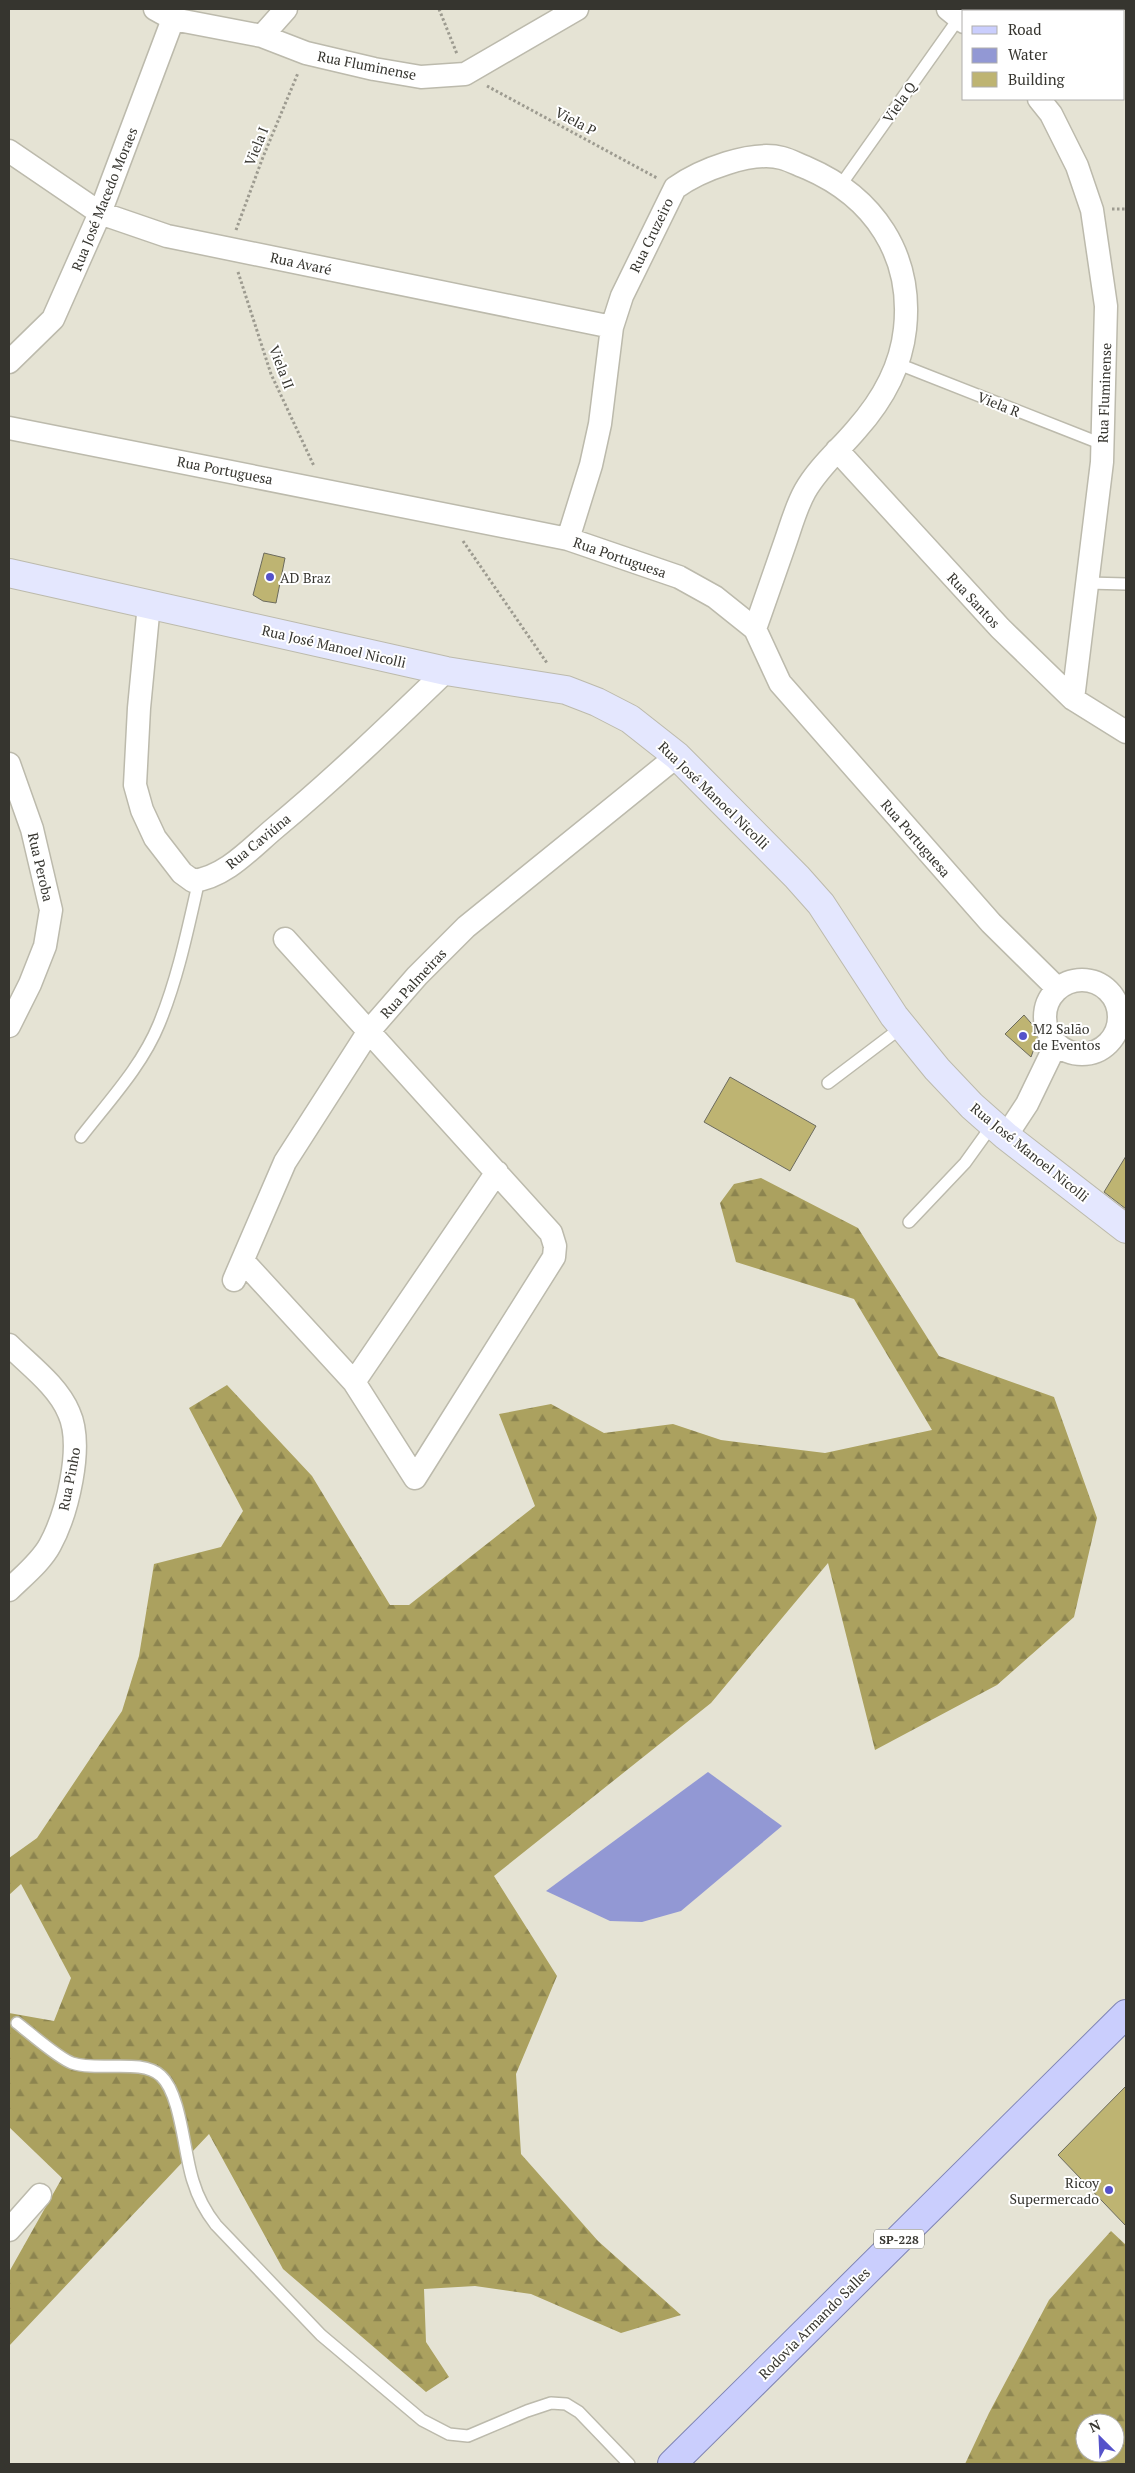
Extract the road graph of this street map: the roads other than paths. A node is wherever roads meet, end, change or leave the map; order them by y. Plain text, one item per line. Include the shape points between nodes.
1 (286, 9) edge
2 (577, 9) edge
3 (164, 14) edge
4 (957, 16) edge
5 (262, 36) junction
6 (1040, 100) edge
7 (9, 151) edge
8 (840, 186) junction
9 (100, 213) junction
10 (612, 327) junction
11 (9, 362) edge
12 (896, 363) junction
13 (9, 428) edge
14 (1102, 444) junction
15 (837, 450) junction
16 (568, 539) junction
17 (9, 573) edge
18 (1088, 583) junction
19 (1126, 584) edge
20 (148, 604) junction
21 (754, 629) junction
22 (446, 671) junction
23 (1073, 699) junction
24 (1126, 732) edge
25 (677, 756) junction
26 (9, 764) edge
27 (199, 880) junction
28 (285, 939) dead end
29 (20, 984) edge
30 (1057, 988) junction
31 (9, 1026) edge
32 (903, 1027) junction
33 (369, 1031) junction
34 (1121, 1036) edge
35 (1056, 1044) junction
36 (828, 1084) dead end
37 (999, 1130) junction
38 (81, 1137) dead end
39 (497, 1172) junction
40 (909, 1222) dead end
41 (1126, 1229) edge
42 (9, 1344) edge
43 (354, 1382) junction
44 (9, 1590) edge
45 (1126, 2014) edge
46 (17, 2023) dead end
47 (40, 2194) dead end
48 (9, 2230) edge
49 (629, 2464) edge
50 (672, 2464) edge

1 - 5 street
2 - 5 street, Rua Fluminense via 466,74 421,77 374,69 306,53
3 - 5 street, Rua Fluminense
3 - 9 street, Rua José Macedo Moraes
4 - 8 lane, Viela Q
6 - 14 street, Rua Fluminense via 1051,114 1077,166 1098,238 1106,306
7 - 9 street, Rua Avaré
8 - 10 street, Rua Cruzeiro via 781,158 746,158 714,167 687,180 675,188 622,296
8 - 12 street, Rua Cruzeiro via 885,230 899,261 906,297 905,322
9 - 10 street, Rua Avaré via 167,236
9 - 11 street, Rua José Macedo Moraes via 53,319
10 - 16 street, Rua Cruzeiro via 600,424
12 - 14 lane, Viela R
12 - 15 street, Rua Cruzeiro via 877,404
13 - 16 street, Rua Portuguesa
14 - 18 street, Rua Fluminense
15 - 21 street, Rua Cruzeiro via 806,490 793,518
15 - 23 street, Rua Santos via 1000,628
16 - 21 street, Rua Portuguesa via 679,577 714,597
17 - 20 main road, Rua José Manoel Nicolli
18 - 19 lane
18 - 23 street, Rua Fluminense
20 - 22 main road, Rua José Manoel Nicolli
20 - 27 street via 135,784 155,838 188,879
21 - 30 street, Rua Portuguesa via 780,683 991,923
22 - 25 main road, Rua José Manoel Nicolli via 566,690 630,719
22 - 27 street, Rua Caviúna via 334,778 230,865
23 - 24 street, Rua Santos
25 - 32 main road, Rua José Manoel Nicolli via 821,904
25 - 33 street, Rua Palmeiras via 466,928 417,976
26 - 29 street, Rua Peroba via 32,829 50,910 45,946
27 - 38 lane via 181,956 159,1025 139,1061
28 - 33 street
29 - 31 street, Rua Peroba
30 - 34 street via 1078,979 1090,980 1109,991 1119,1011
30 - 35 street via 1048,998 1044,1010 1048,1035
32 - 36 lane
32 - 37 main road, Rua José Manoel Nicolli via 942,1075
33 - 39 street
33 - 43 street, Rua Palmeiras via 285,1162 238,1271
34 - 35 street via 1088,1054 1065,1051
35 - 37 street via 1027,1104
37 - 40 lane
37 - 41 main road, Rua José Manoel Nicolli
39 - 43 street
39 - 43 street via 551,1234 554,1257 415,1478
42 - 44 street, Rua Pinho via 52,1388 69,1412 76,1436 66,1506 49,1547
45 - 50 main road, Rodovia Armando Salles / SP-228
46 - 49 lane via 70,2063 92,2068 145,2067 161,2076 173,2093 193,2181 204,2209 216,2225 320,2335 422,2420 449,2434 468,2436 526,2411 551,2403 566,2404 579,2412
47 - 48 street

